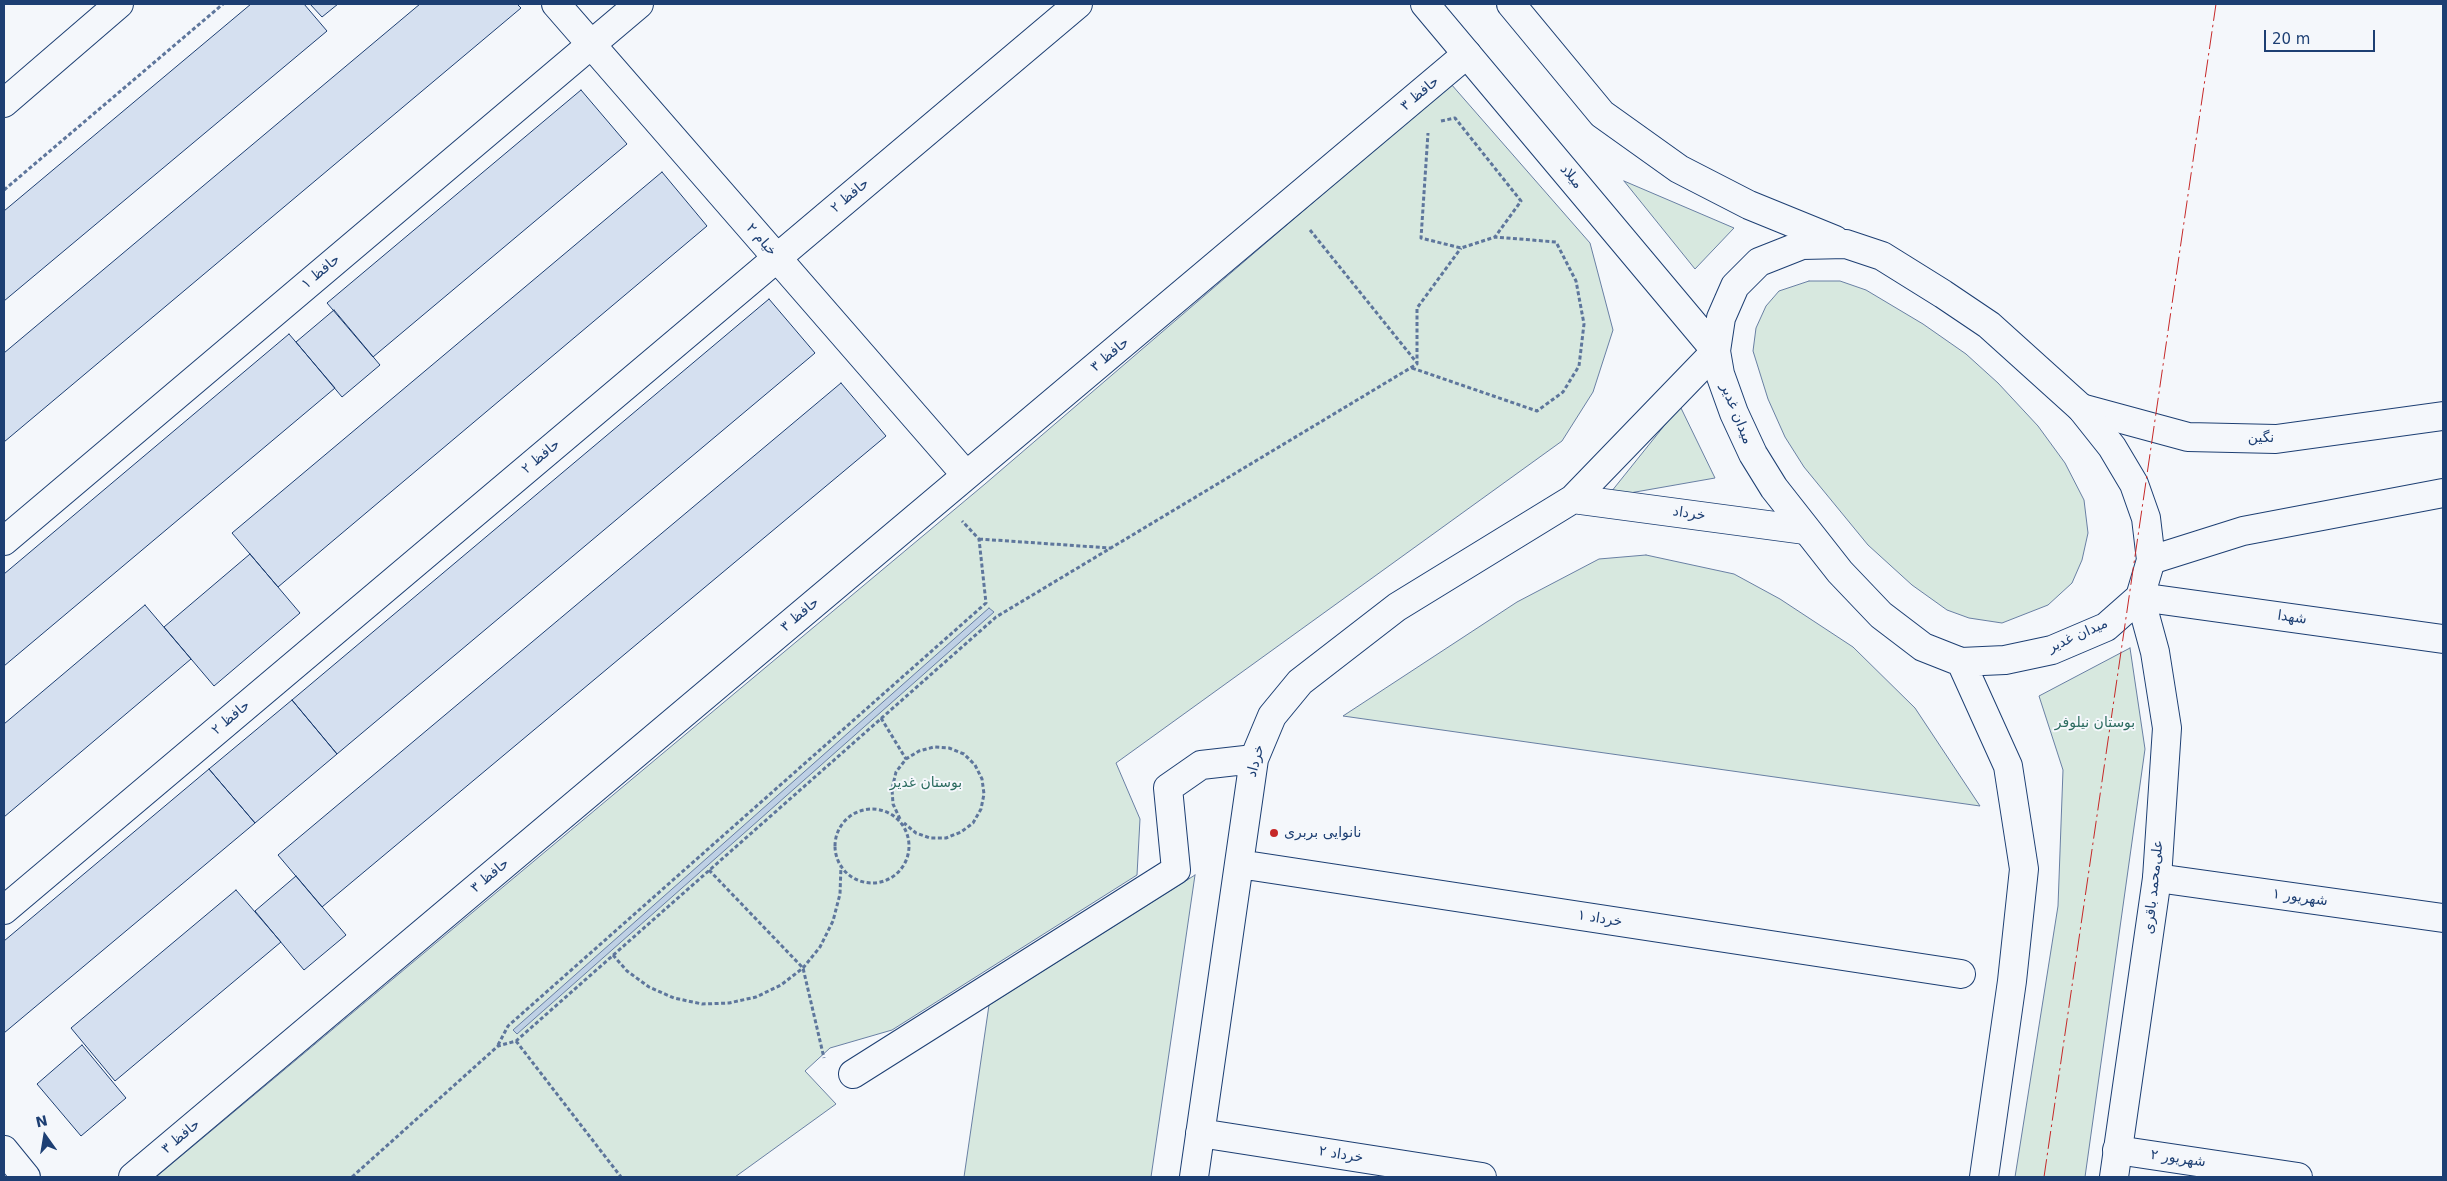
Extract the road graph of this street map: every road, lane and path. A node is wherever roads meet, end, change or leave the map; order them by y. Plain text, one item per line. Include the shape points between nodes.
1 (119, 4) edge
2 (223, 4) edge
3 (556, 4) edge
4 (639, 4) edge
5 (1078, 4) edge
6 (1425, 4) edge
7 (1511, 4) edge
8 (591, 44) junction
9 (1467, 54) junction
10 (4, 103) edge
11 (4, 190) edge
12 (1289, 204) junction
13 (1495, 237) junction
14 (1846, 244) junction
15 (1461, 248) junction
16 (777, 258) junction
17 (1716, 351) junction
18 (1418, 364) junction
19 (1412, 368) junction
20 (2080, 408) junction
21 (2443, 416) edge
22 (966, 475) junction
23 (2443, 493) edge
24 (941, 497) junction
25 (1573, 499) junction
26 (1805, 530) junction
27 (979, 539) junction
28 (4, 541) edge
29 (1111, 548) junction
30 (2150, 560) junction
31 (2140, 597) junction
32 (2443, 639) edge
33 (1961, 662) junction
34 (882, 718) junction
35 (906, 759) junction
36 (1254, 759) junction
37 (900, 819) junction
38 (904, 823) junction
39 (1239, 864) junction
40 (841, 866) junction
41 (709, 870) junction
42 (2157, 878) junction
43 (4, 910) edge
44 (2443, 918) edge
45 (613, 955) junction
46 (802, 968) junction
47 (1961, 974) dead end
48 (516, 1041) junction
49 (498, 1046) junction
50 (853, 1074) joint
51 (1200, 1133) junction
52 (4, 1150) edge
53 (2118, 1150) junction
54 (26, 1177) edge
55 (133, 1177) edge
56 (352, 1177) edge
57 (622, 1177) edge
58 (1194, 1177) edge
59 (1482, 1177) edge
60 (1984, 1177) edge
61 (2114, 1177) edge
62 (2298, 1177) edge

1 - 10 street
2 - 11 path
3 - 8 street, خیام ۲
4 - 8 street, حافظ ۱
5 - 16 street, حافظ ۲
6 - 9 street, میلاد
7 - 14 street via 1602,114 1679,169 1749,204
8 - 16 street, خیام ۲
8 - 28 street, حافظ ۱
9 - 12 street, حافظ ۳
9 - 17 street, میلاد
12 - 18 path
12 - 22 street, حافظ ۳
13 - 15 path
13 - 15 path via 1521,201 1455,118 1440,121 1427,134 1421,238
13 - 19 path via 1556,242 1576,281 1584,324 1579,366 1562,392 1537,411
14 - 17 street, میدان غدیر via 1802,245 1759,262 1735,286 1721,318
14 - 20 street, میدان غدیر via 1882,256 1989,325
15 - 18 path via 1417,308
16 - 22 street, خیام ۲
16 - 43 street, حافظ ۲
17 - 25 street, خرداد
17 - 26 street, میدان غدیر via 1720,374 1734,413 1753,454
18 - 19 path
19 - 29 path
20 - 21 street, نگین via 2188,437 2276,439
20 - 30 street, میدان غدیر via 2112,447 2134,484 2146,518
22 - 24 street, حافظ ۳
23 - 30 street via 2244,531
24 - 27 path
24 - 55 street, حافظ ۳
25 - 26 street, خرداد
25 - 36 street, خرداد via 1398,607 1300,682 1272,716
26 - 33 street, میدان غدیر via 1881,615 1923,647
27 - 29 path
27 - 49 path via 986,603 508,1026
29 - 34 path via 996,617
30 - 31 street, میدان غدیر
31 - 32 street, شهدا
31 - 33 street, میدان غدیر via 2106,627 2052,650 2005,660
31 - 42 street, علی‌محمد باقری via 2155,652 2166,728
33 - 60 street via 2008,766 2024,869 2012,981
34 - 35 path
34 - 41 path
35 - 37 path via 896,772 892,789
35 - 38 path via 934,746 964,754 982,779 984,794 981,809 973,823 946,838 930,838 916,833
36 - 39 street, خرداد
36 - 50 street via 1201,765 1168,788 1176,870
37 - 38 path
37 - 40 path via 878,808 853,813 844,821 834,843
38 - 40 path via 909,852 904,866 893,877 880,883 865,883 851,877
39 - 47 street, خرداد ۱
39 - 51 street, خرداد
40 - 46 path via 840,894 833,921 820,946
41 - 45 path
41 - 46 path
42 - 44 street, شهریور ۱
42 - 53 street, علی‌محمد باقری
45 - 46 path via 627,971 649,987 674,998 702,1004 756,997 781,985
45 - 48 path
46 - 50 path via 825,1063
48 - 49 path
48 - 57 path
49 - 56 path
51 - 58 street, خرداد
51 - 59 street, خرداد ۲
52 - 54 street
53 - 61 street, علی‌محمد باقری
53 - 62 street, شهریور ۲

